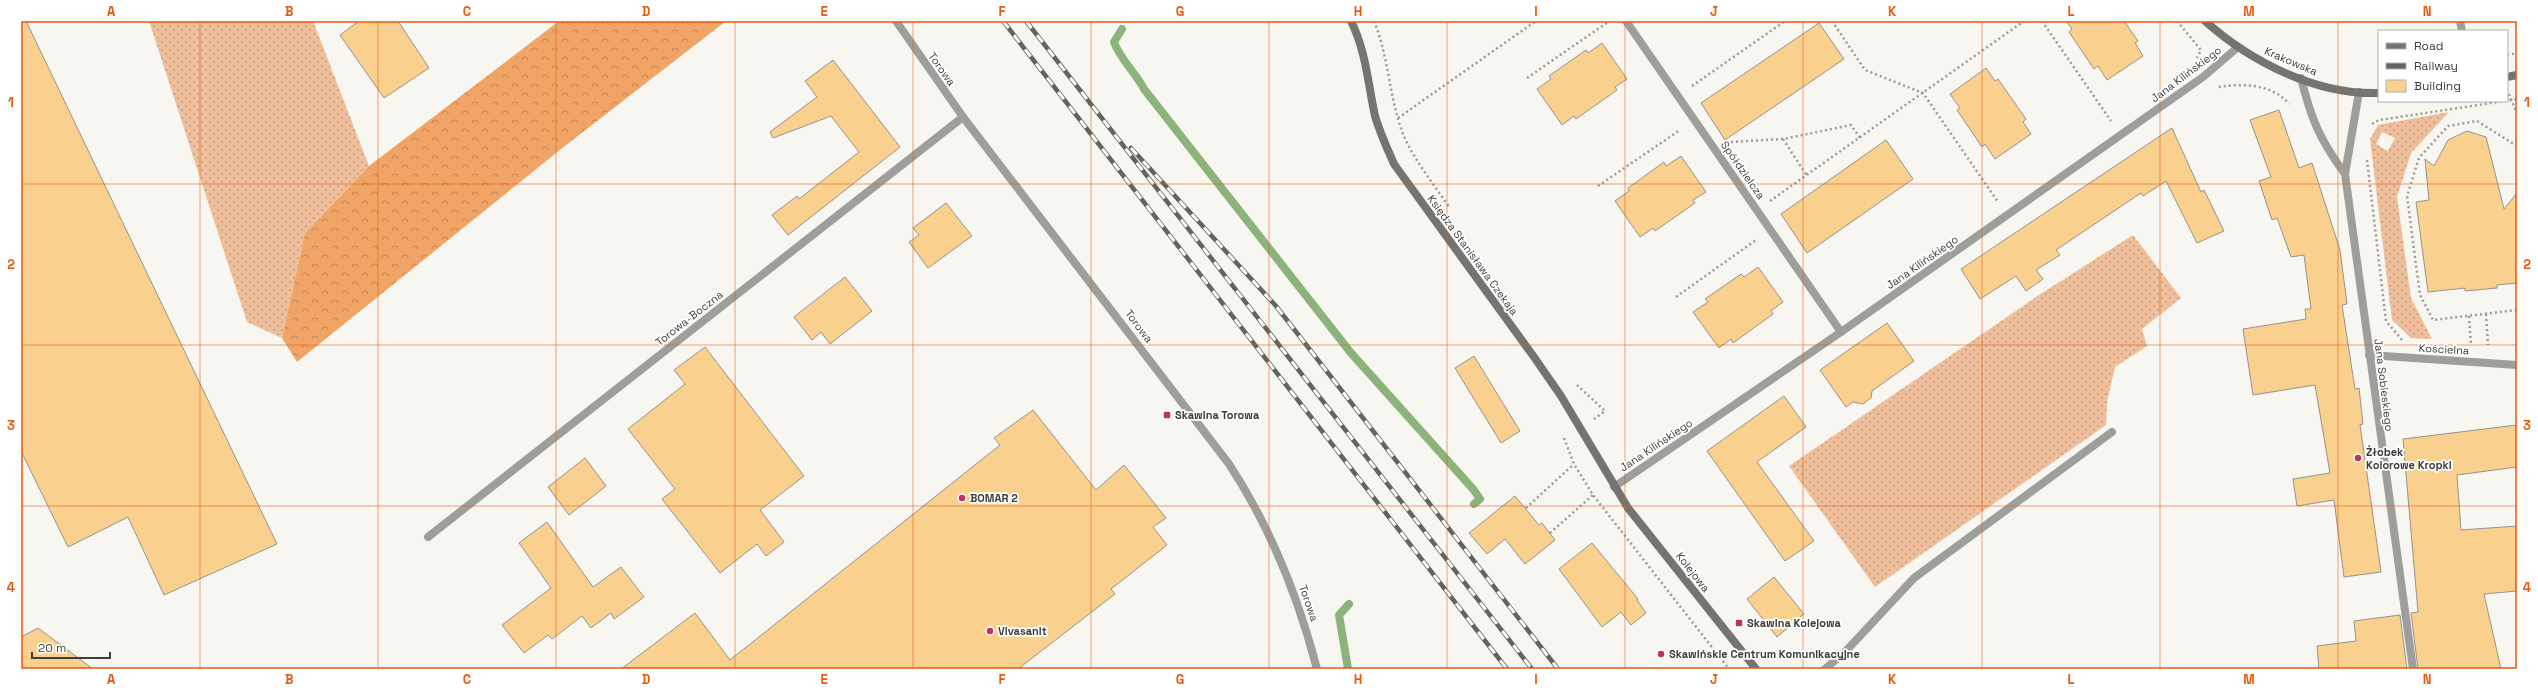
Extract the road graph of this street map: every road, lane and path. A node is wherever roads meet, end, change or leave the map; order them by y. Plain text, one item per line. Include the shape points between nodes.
1 (896, 21) edge
2 (1350, 21) edge
3 (1374, 21) edge
4 (1536, 21) edge
5 (1610, 21) edge
6 (1626, 21) edge
7 (1785, 21) edge
8 (1832, 21) edge
9 (2024, 21) edge
10 (2042, 21) edge
11 (2178, 21) edge
12 (2205, 21) edge
13 (2238, 47) junction
14 (2202, 77) junction
15 (1527, 78) dead end
16 (2301, 78) junction
17 (2508, 89) dead end
18 (2359, 92) junction
19 (1923, 93) junction
20 (2378, 93) edge
21 (1678, 95) junction
22 (2517, 99) edge
23 (2511, 100) junction
24 (2517, 114) edge
25 (964, 117) junction
26 (1398, 118) junction
27 (1695, 120) junction
28 (2113, 123) dead end
29 (2372, 125) dead end
30 (2369, 130) dead end
31 (1860, 138) junction
32 (1783, 139) junction
33 (1712, 143) junction
34 (2517, 146) edge
35 (2366, 158) dead end
36 (2346, 174) junction
37 (1807, 176) junction
38 (1598, 186) dead end
39 (1452, 210) dead end
40 (1758, 210) junction
41 (2007, 215) junction
42 (1771, 230) junction
43 (1676, 297) dead end
44 (2517, 310) edge
45 (2486, 314) junction
46 (2469, 316) junction
47 (1841, 332) junction
48 (2408, 341) dead end
49 (2464, 346) dead end
50 (2471, 347) junction
51 (2477, 347) dead end
52 (2483, 347) dead end
53 (2489, 347) junction
54 (2496, 347) dead end
55 (2369, 355) junction
56 (2517, 365) edge
57 (1572, 379) dead end
58 (1590, 421) dead end
59 (2112, 432) dead end
60 (1574, 464) dead end
61 (1614, 487) junction
62 (1593, 495) dead end
63 (1526, 508) dead end
64 (1550, 533) dead end
65 (428, 537) dead end
66 (1318, 669) edge
67 (1756, 669) edge
68 (1824, 669) edge
69 (2413, 669) edge

1 - 25 street, Torowa
2 - 61 street, Księdza Stanisława Czekaja via 1364,54 1379,129 1394,164 1550,379
3 - 26 path via 1387,60
4 - 26 path
5 - 15 path
6 - 21 street, Spółdzielcza
7 - 21 path
8 - 19 path via 1865,70
9 - 19 path
10 - 28 path
11 - 14 path via 2201,50 2194,64
12 - 13 street, Krakowska
13 - 14 street, Jana Kilińskiego
13 - 16 street, Krakowska via 2260,61
14 - 41 street, Jana Kilińskiego
16 - 18 street, Krakowska via 2323,86
16 - 36 street via 2312,120 2331,155
17 - 23 path
18 - 20 street, Krakowska
18 - 36 street, Jana Sobieskiego
19 - 31 path
19 - 41 path
21 - 27 street, Spółdzielcza
22 - 23 path
23 - 24 path
25 - 65 street, Torowa-Boczna
25 - 66 street, Torowa via 1114,311 1229,464 1250,496 1292,586
26 - 39 path via 1410,149
27 - 33 street, Spółdzielcza
27 - 38 path
29 - 30 path
31 - 32 path via 1851,125
31 - 37 path
32 - 33 path
32 - 37 path
33 - 40 street, Spółdzielcza
34 - 46 path via 2477,121 2448,126 2419,158 2407,196 2420,295 2433,320
35 - 48 path via 2386,321 2402,340
36 - 55 street, Jana Sobieskiego
37 - 40 path
40 - 42 street, Spółdzielcza
41 - 47 street, Jana Kilińskiego
42 - 43 path
42 - 47 street, Spółdzielcza
44 - 45 path
45 - 46 path
45 - 53 path
46 - 50 path
47 - 61 street, Jana Kilińskiego
49 - 50 path
50 - 51 path
52 - 53 path
53 - 54 path
55 - 56 street, Kościelna
55 - 69 street, Jana Sobieskiego
57 - 58 path via 1605,411
59 - 68 street via 1914,578 1845,652
60 - 63 path
61 - 67 street, Kolejowa
62 - 64 path

